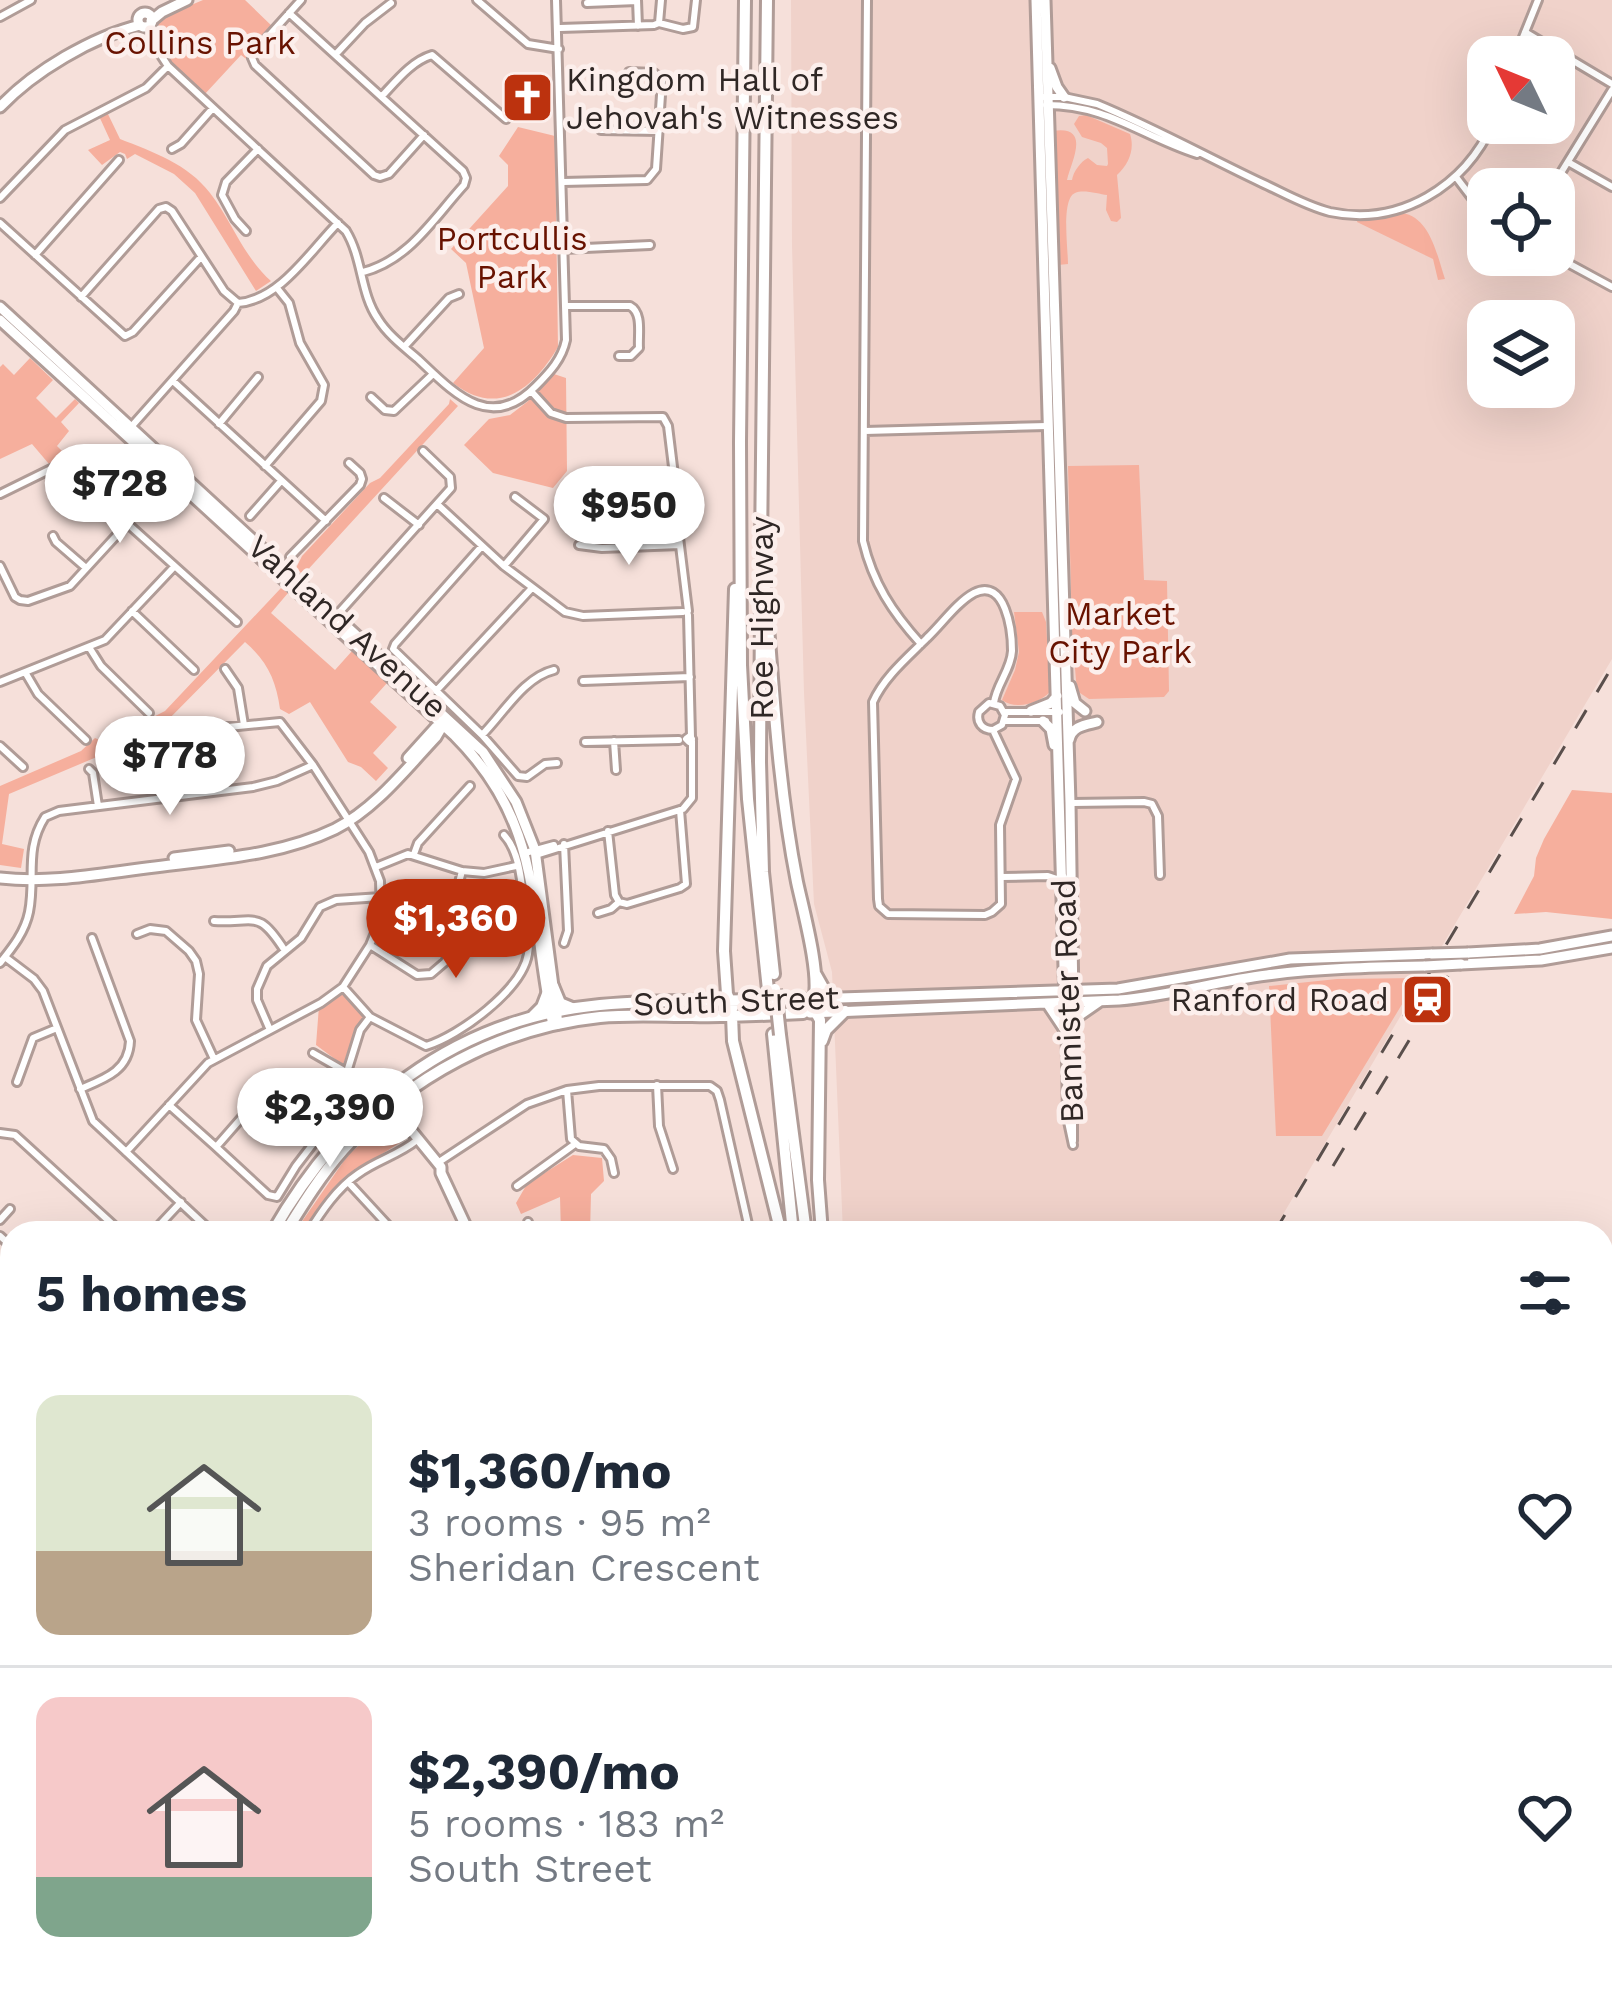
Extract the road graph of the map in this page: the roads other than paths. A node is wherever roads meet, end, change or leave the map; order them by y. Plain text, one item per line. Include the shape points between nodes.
1 (31, 0) edge
2 (301, 0) edge
3 (477, 0) edge
4 (556, 0) edge
5 (637, 0) edge
6 (661, 0) edge
7 (696, 0) edge
8 (746, 0) edge
9 (767, 0) edge
10 (867, 0) edge
11 (1036, 0) edge
12 (1045, 0) edge
13 (1538, 0) edge
14 (177, 1) edge
15 (586, 2) edge
16 (392, 3) dead end
17 (0, 4) edge
18 (289, 13) junction
19 (3, 15) edge
20 (145, 21) junction
21 (659, 22) junction
22 (638, 26) junction
23 (586, 27) junction
24 (559, 28) junction
25 (1525, 32) junction
26 (1523, 36) edge
27 (559, 50) junction
28 (336, 55) junction
29 (1046, 57) junction
30 (167, 66) junction
31 (629, 72) dead end
32 (1612, 87) edge
33 (382, 96) junction
34 (1064, 97) junction
35 (1043, 101) junction
36 (0, 104) edge
37 (213, 108) junction
38 (506, 119) dead end
39 (1143, 129) junction
40 (601, 130) dead end
41 (659, 131) junction
42 (424, 135) junction
43 (1482, 144) edge
44 (258, 148) junction
45 (172, 149) dead end
46 (119, 160) dead end
47 (1568, 162) junction
48 (1564, 168) edge
49 (1456, 177) junction
50 (562, 182) junction
51 (1612, 187) edge
52 (1467, 191) edge
53 (0, 198) edge
54 (0, 223) edge
55 (338, 223) junction
56 (246, 231) dead end
57 (650, 244) dead end
58 (565, 249) junction
59 (35, 255) junction
60 (201, 257) junction
61 (1575, 267) edge
62 (362, 272) junction
63 (276, 287) junction
64 (1612, 287) edge
65 (460, 294) dead end
66 (81, 297) junction
67 (238, 303) junction
68 (566, 306) junction
69 (2, 316) edge
70 (404, 347) junction
71 (620, 356) dead end
72 (433, 374) junction
73 (257, 377) dead end
74 (173, 381) junction
75 (531, 391) junction
76 (371, 397) dead end
77 (219, 424) junction
78 (1053, 426) junction
79 (128, 431) junction
80 (865, 431) junction
81 (423, 451) dead end
82 (349, 463) dead end
83 (265, 466) junction
84 (670, 478) junction
85 (281, 481) junction
86 (569, 484) dead end
87 (0, 494) edge
88 (515, 496) dead end
89 (384, 498) dead end
90 (436, 504) junction
91 (250, 516) dead end
92 (326, 521) junction
93 (127, 524) junction
94 (419, 526) junction
95 (740, 527) junction
96 (53, 536) dead end
97 (761, 544) junction
98 (579, 545) dead end
99 (680, 545) junction
100 (482, 546) junction
101 (290, 557) dead end
102 (0, 566) edge
103 (504, 566) junction
104 (174, 567) junction
105 (86, 568) junction
106 (532, 587) junction
107 (132, 611) junction
108 (685, 613) junction
109 (334, 619) junction
110 (237, 622) dead end
111 (921, 644) junction
112 (89, 647) junction
113 (226, 669) dead end
114 (194, 670) dead end
115 (554, 670) dead end
116 (24, 672) junction
117 (690, 676) junction
118 (1066, 676) junction
119 (583, 681) dead end
120 (0, 682) edge
121 (436, 692) junction
122 (1057, 694) junction
123 (994, 704) junction
124 (437, 707) junction
125 (1031, 711) junction
126 (1085, 711) dead end
127 (149, 713) dead end
128 (1004, 717) junction
129 (1062, 717) junction
130 (1043, 721) junction
131 (1097, 722) dead end
132 (456, 724) junction
133 (244, 725) junction
134 (442, 725) junction
135 (993, 730) junction
136 (482, 735) junction
137 (688, 739) junction
138 (86, 740) dead end
139 (614, 741) junction
140 (152, 742) dead end
141 (585, 742) dead end
142 (1068, 743) junction
143 (0, 746) edge
144 (1059, 755) junction
145 (557, 763) dead end
146 (313, 765) junction
147 (23, 767) dead end
148 (89, 769) dead end
149 (616, 770) dead end
150 (470, 786) dead end
151 (1065, 803) junction
152 (98, 806) junction
153 (680, 810) junction
154 (347, 818) junction
155 (608, 831) junction
156 (504, 835) dead end
157 (564, 844) junction
158 (414, 854) junction
159 (528, 856) junction
160 (376, 867) junction
161 (462, 872) junction
162 (1160, 874) dead end
163 (0, 876) edge
164 (30, 878) junction
165 (1001, 878) junction
166 (1067, 879) junction
167 (382, 897) junction
168 (619, 902) junction
169 (598, 913) dead end
170 (214, 921) dead end
171 (137, 934) dead end
172 (1612, 936) edge
173 (92, 938) dead end
174 (565, 943) dead end
175 (370, 945) junction
176 (1612, 949) edge
177 (285, 951) junction
178 (3, 960) edge
179 (1067, 968) junction
180 (725, 970) junction
181 (814, 972) junction
182 (343, 987) junction
183 (772, 989) junction
184 (550, 990) junction
185 (1092, 990) junction
186 (1036, 992) junction
187 (1068, 996) junction
188 (837, 998) junction
189 (1100, 1001) junction
190 (702, 1002) junction
191 (1047, 1003) junction
192 (810, 1006) junction
193 (574, 1008) junction
194 (737, 1009) junction
195 (845, 1011) junction
196 (714, 1016) junction
197 (370, 1017) junction
198 (530, 1018) junction
199 (554, 1019) junction
200 (1070, 1026) junction
201 (57, 1028) junction
202 (269, 1030) junction
203 (776, 1034) junction
204 (733, 1041) junction
205 (821, 1050) junction
206 (313, 1053) dead end
207 (214, 1059) junction
208 (346, 1072) junction
209 (422, 1081) junction
210 (17, 1082) dead end
211 (367, 1084) dead end
212 (658, 1085) junction
213 (392, 1088) junction
214 (80, 1089) junction
215 (567, 1090) junction
216 (169, 1105) junction
217 (388, 1106) junction
218 (400, 1118) junction
219 (344, 1131) junction
220 (0, 1133) edge
221 (416, 1138) junction
222 (575, 1144) junction
223 (216, 1148) junction
224 (126, 1152) junction
225 (436, 1164) junction
226 (674, 1169) dead end
227 (614, 1173) dead end
228 (348, 1182) junction
229 (517, 1186) dead end
230 (181, 1202) junction
231 (10, 1209) dead end
232 (0, 1220) edge
233 (109, 1221) edge
234 (163, 1221) edge
235 (201, 1221) edge
236 (279, 1221) edge
237 (293, 1221) edge
238 (316, 1221) edge
239 (384, 1221) edge
240 (464, 1221) edge
241 (747, 1221) edge
242 (779, 1221) edge
243 (792, 1221) edge
244 (804, 1221) edge
245 (821, 1221) edge

1 - 19 street
2 - 18 street
3 - 27 street via 528,44
4 - 24 street
5 - 15 street
5 - 22 street
6 - 21 street
7 - 21 street via 693,27
8 - 95 highway, Roe Highway
9 - 97 highway, Roe Highway
10 - 80 street
11 - 35 main road, Bannister Road
12 - 29 main road, Bannister Road
13 - 25 street
14 - 20 main road
15 - 23 street
16 - 28 street
17 - 19 street
18 - 28 street
18 - 42 street via 255,51 255,65 374,175 389,174
20 - 30 street
20 - 36 main road via 42,64
21 - 22 street
22 - 23 street
23 - 24 street
24 - 27 street
25 - 26 street
25 - 32 street
27 - 50 street
28 - 33 street
29 - 34 main road
29 - 35 main road, Bannister Road
30 - 37 street
30 - 53 street via 146,88 65,130
31 - 41 street via 662,80
32 - 47 street
33 - 38 street via 432,55
33 - 42 street
34 - 35 street
34 - 39 street
35 - 39 street
35 - 78 main road, Bannister Road
37 - 44 street
37 - 45 street
39 - 49 street via 1346,214 1400,209
40 - 41 street
41 - 50 street via 656,170 647,180
42 - 62 street via 463,171 464,184 404,253
43 - 49 street
44 - 55 street
44 - 56 street via 223,189
46 - 59 street
47 - 48 street
47 - 51 street
49 - 52 street
50 - 58 street
54 - 59 street
55 - 62 street
55 - 63 street
57 - 58 street
58 - 68 street
59 - 66 street
60 - 66 street via 129,335
60 - 66 street via 172,211 159,209
60 - 67 street
61 - 64 street
62 - 70 street via 375,316
63 - 67 street
63 - 83 street via 290,302 324,394
65 - 70 street
67 - 74 street
68 - 71 street via 635,309 639,348
68 - 75 street via 563,352
69 - 79 main road, Vahland Avenue
70 - 72 street
72 - 75 street via 479,406 510,404
72 - 76 street via 394,411
73 - 77 street
74 - 77 street
74 - 79 street
75 - 84 street via 566,418 663,417
77 - 83 street
78 - 80 street
78 - 118 main road, Bannister Road
78 - 122 main road, Bannister Road
79 - 109 main road, Vahland Avenue
80 - 111 street via 869,568
81 - 90 street via 452,483
82 - 92 street via 360,485
83 - 85 street
84 - 86 street
84 - 99 street
85 - 91 street
85 - 92 street
87 - 93 street via 64,468
88 - 103 street via 544,519
89 - 94 street
90 - 94 street
90 - 100 street
92 - 101 street
93 - 104 street
93 - 105 street
94 - 109 street
95 - 180 highway
95 - 183 highway, Roe Highway via 748,800
96 - 105 street
97 - 181 highway via 781,779
97 - 183 highway, Roe Highway via 760,784
98 - 99 street
99 - 108 street
100 - 103 street
100 - 121 street via 393,650
102 - 105 street via 20,601 70,586
103 - 106 street
104 - 107 street
104 - 110 street
106 - 108 street via 574,615
106 - 121 street
107 - 112 street
107 - 114 street
108 - 117 street
109 - 124 main road, Vahland Avenue
109 - 134 main road, Vahland Avenue
111 - 123 street via 969,596 994,594 1012,650
111 - 165 street via 873,702 879,906 896,916 985,914 1001,904
112 - 116 street
112 - 127 street
113 - 133 street
115 - 136 street via 533,680
116 - 120 street
116 - 138 street
117 - 119 street
117 - 137 street
118 - 126 main road
118 - 129 main road, Bannister Road
121 - 136 street
122 - 125 main road
122 - 129 main road, Bannister Road
123 - 128 street
123 - 135 street via 978,716
124 - 132 main road, Vahland Avenue
124 - 134 main road
125 - 128 street
125 - 129 street
128 - 130 street
128 - 135 street
129 - 130 street
129 - 142 main road, Bannister Road
129 - 144 main road, Bannister Road
130 - 144 main road
131 - 142 main road via 1072,731
132 - 134 main road
132 - 159 main road, Vahland Avenue via 506,785
133 - 140 street via 184,728
133 - 146 street via 280,722
134 - 154 main road
134 - 159 main road, Vahland Avenue via 501,794
135 - 165 street via 1016,779 1000,825
136 - 145 street via 520,778
137 - 139 street
137 - 153 street via 692,798
139 - 141 street
139 - 149 street
142 - 151 main road, Bannister Road
143 - 147 street
144 - 151 main road, Bannister Road
146 - 152 street via 253,787
146 - 154 street
148 - 152 street
150 - 158 street
151 - 162 street via 1152,804
151 - 166 main road, Bannister Road
151 - 166 main road, Bannister Road
152 - 164 street via 46,817
153 - 155 street
153 - 168 street via 686,884
154 - 160 street
154 - 164 main road via 284,848
155 - 157 street
155 - 168 street
156 - 159 street
157 - 159 street
157 - 174 street
158 - 160 street
158 - 161 street
159 - 161 street via 484,873
159 - 184 main road, Vahland Avenue
159 - 197 street via 528,954 482,1015 428,1046
160 - 167 street
161 - 175 street via 458,937 431,974 416,975
163 - 164 main road
164 - 178 street via 29,915
165 - 166 street
166 - 179 main road, Bannister Road
167 - 175 street
167 - 177 street via 320,908
168 - 169 street
170 - 177 street via 259,920
171 - 207 street via 166,932 196,962 196,1020
172 - 185 main road, bridge via 1540,949 1290,959
173 - 214 street via 130,1041 110,1076
175 - 182 street
176 - 189 main road, bridge via 1541,960 1301,970
177 - 202 street via 257,989
178 - 201 street via 39,984
179 - 185 main road
179 - 186 main road
179 - 187 main road, Bannister Road
180 - 190 highway
180 - 194 highway
181 - 188 highway
181 - 192 highway
182 - 197 street
182 - 202 street
183 - 203 highway, Roe Highway, bridge
184 - 193 highway
184 - 198 highway
184 - 199 main road, Vahland Avenue
185 - 187 main road
186 - 187 main road, South Street
186 - 188 main road, South Street
187 - 189 main road
187 - 191 main road, South Street
187 - 200 street, Bannister Road
188 - 192 main road, South Street
189 - 200 main road
190 - 193 highway, South Street
190 - 194 highway, South Street
191 - 195 main road, South Street
191 - 200 main road
192 - 194 highway, South Street
192 - 195 main road, South Street
192 - 205 highway
193 - 199 highway, South Street
194 - 196 highway, South Street
194 - 204 highway
195 - 205 highway via 826,1030
196 - 199 highway, South Street
196 - 204 highway
197 - 208 street
198 - 199 highway, South Street
198 - 213 highway, South Street via 468,1041
199 - 209 highway, South Street
200 - 200 street, Bannister Road via 1073,1144 1067,1117
201 - 210 street via 33,1038
201 - 214 street
202 - 207 street
203 - 243 highway, Roe Highway
203 - 244 highway, Roe Highway
204 - 242 highway
205 - 245 highway
206 - 208 street
207 - 216 street
208 - 211 street
209 - 217 highway, South Street
209 - 218 highway
212 - 215 street
212 - 226 street via 659,1126
212 - 241 street via 717,1091
213 - 217 main road
213 - 219 highway, South Street
214 - 224 street via 93,1120
215 - 222 street
215 - 225 street via 527,1105
216 - 223 street
216 - 224 street
217 - 218 main road
217 - 219 main road
217 - 221 main road
217 - 237 highway, South Street via 341,1152
218 - 221 main road
219 - 236 highway, South Street
220 - 233 street via 15,1135
221 - 225 main road
221 - 228 street
222 - 227 street via 604,1149
222 - 229 street
223 - 223 street via 273,1198 316,1136 275,1098 244,1115
224 - 230 street
225 - 240 main road
228 - 238 street
228 - 239 street
230 - 234 street
230 - 235 street
231 - 232 street

